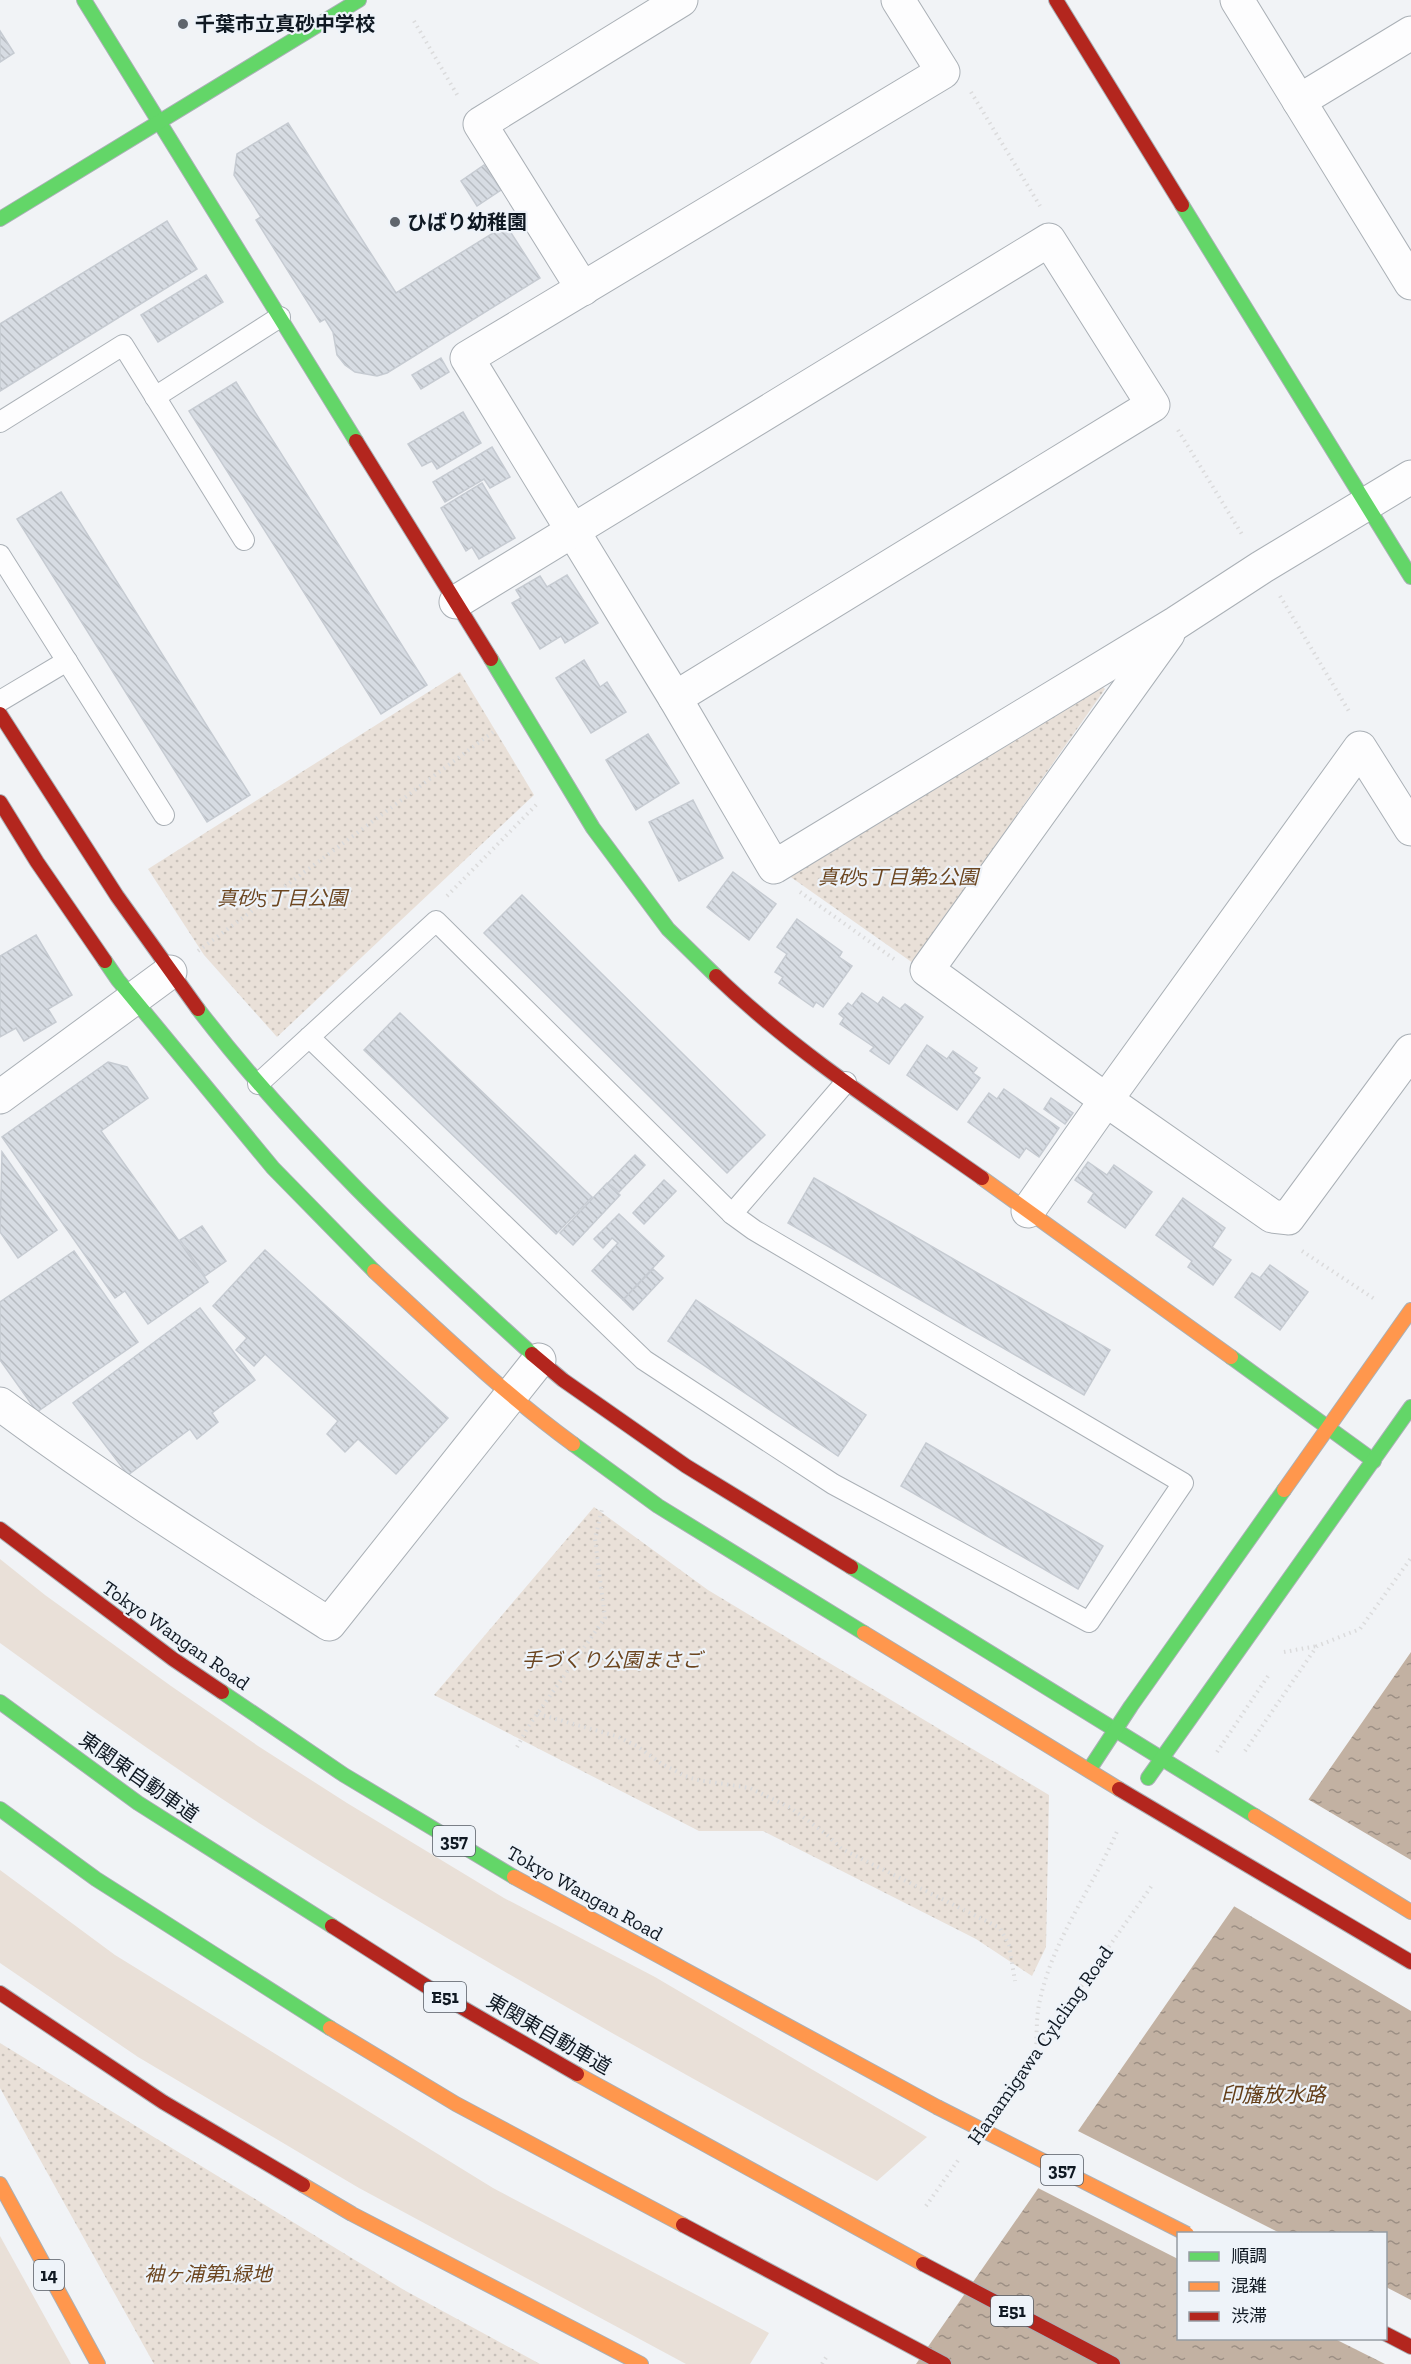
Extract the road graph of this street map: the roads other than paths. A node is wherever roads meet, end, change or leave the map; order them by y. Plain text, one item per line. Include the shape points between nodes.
1 (84, 0) edge
2 (359, 0) edge
3 (681, 0) edge
4 (898, 0) edge
5 (1056, 0) edge
6 (1237, 0) edge
7 (1411, 33) edge
8 (1299, 101) junction
9 (158, 122) junction
10 (0, 219) edge
11 (1408, 272) edge
12 (583, 289) junction
13 (280, 318) junction
14 (155, 397) junction
15 (0, 422) edge
16 (1411, 477) edge
17 (1366, 503) junction
18 (573, 531) junction
19 (244, 540) dead end
20 (0, 555) edge
21 (1411, 577) edge
22 (456, 602) junction
23 (1176, 623) junction
24 (67, 660) junction
25 (675, 698) junction
26 (0, 701) edge
27 (0, 714) edge
28 (0, 802) edge
29 (164, 815) dead end
30 (1411, 829) edge
31 (183, 963) junction
32 (134, 999) junction
33 (309, 1037) junction
34 (1411, 1051) edge
35 (846, 1082) junction
36 (258, 1084) junction
37 (1, 1096) edge
38 (1106, 1100) junction
39 (1028, 1211) junction
40 (732, 1215) junction
41 (1411, 1310) edge
42 (539, 1360) junction
43 (510, 1395) junction
44 (0, 1404) edge
45 (1411, 1407) edge
46 (1329, 1429) junction
47 (1374, 1461) junction
48 (0, 1528) edge
49 (0, 1702) edge
50 (1115, 1730) junction
51 (1160, 1759) junction
52 (1089, 1770) junction
53 (1135, 1799) junction
54 (0, 1809) edge
55 (1411, 1912) edge
56 (1411, 1962) edge
57 (0, 1993) edge
58 (0, 2184) edge
59 (1183, 2232) edge
60 (1387, 2335) edge
61 (1411, 2347) edge
62 (98, 2364) edge
63 (641, 2364) edge
64 (944, 2364) edge
65 (1113, 2364) edge

1 - 9 main road
2 - 9 main road
3 - 12 street via 480,124
4 - 12 street via 944,72
5 - 17 main road
6 - 8 street
7 - 8 street
8 - 11 street
9 - 10 main road
9 - 13 main road
12 - 18 street via 467,358
13 - 14 lane
13 - 22 main road
14 - 15 lane via 123,345
14 - 19 lane
16 - 17 street
17 - 21 main road
17 - 23 street
18 - 22 street
18 - 25 street
18 - 25 street via 1049,240 1153,405
20 - 24 lane
22 - 35 main road via 593,828 668,929 732,991
23 - 25 street via 774,867
23 - 38 street via 927,970
24 - 26 lane
24 - 29 lane
27 - 31 main road via 78,840
28 - 32 main road via 37,862
30 - 38 street via 1360,748
31 - 32 street
31 - 36 main road via 238,1061
32 - 37 street
32 - 43 main road via 273,1168 362,1259
33 - 36 lane
33 - 40 lane via 436,921
33 - 40 lane via 644,1360 833,1484 1089,1622 1183,1483
34 - 38 street via 1288,1218 1272,1216
35 - 39 main road
35 - 40 lane
36 - 42 main road via 393,1227
38 - 39 street
39 - 46 main road
41 - 46 main road
42 - 43 street
42 - 50 main road via 686,1466
43 - 44 street via 329,1624 148,1509
43 - 52 main road via 658,1506
45 - 47 main road
46 - 47 main road
46 - 50 main road
47 - 51 main road
48 - 59 main road, Tokyo Wangan Road / 357, bridge via 173,1659 344,1775 498,1868 937,2107
49 - 65 main road, 東関東自動車道 / E51 via 138,1803 437,1993 632,2105
50 - 51 main road
50 - 52 main road
51 - 53 main road
51 - 55 main road
52 - 53 main road
53 - 56 main road
54 - 64 main road via 116,1893 446,2098
57 - 63 main road via 163,2102 352,2214
58 - 62 main road, 14
60 - 61 main road

